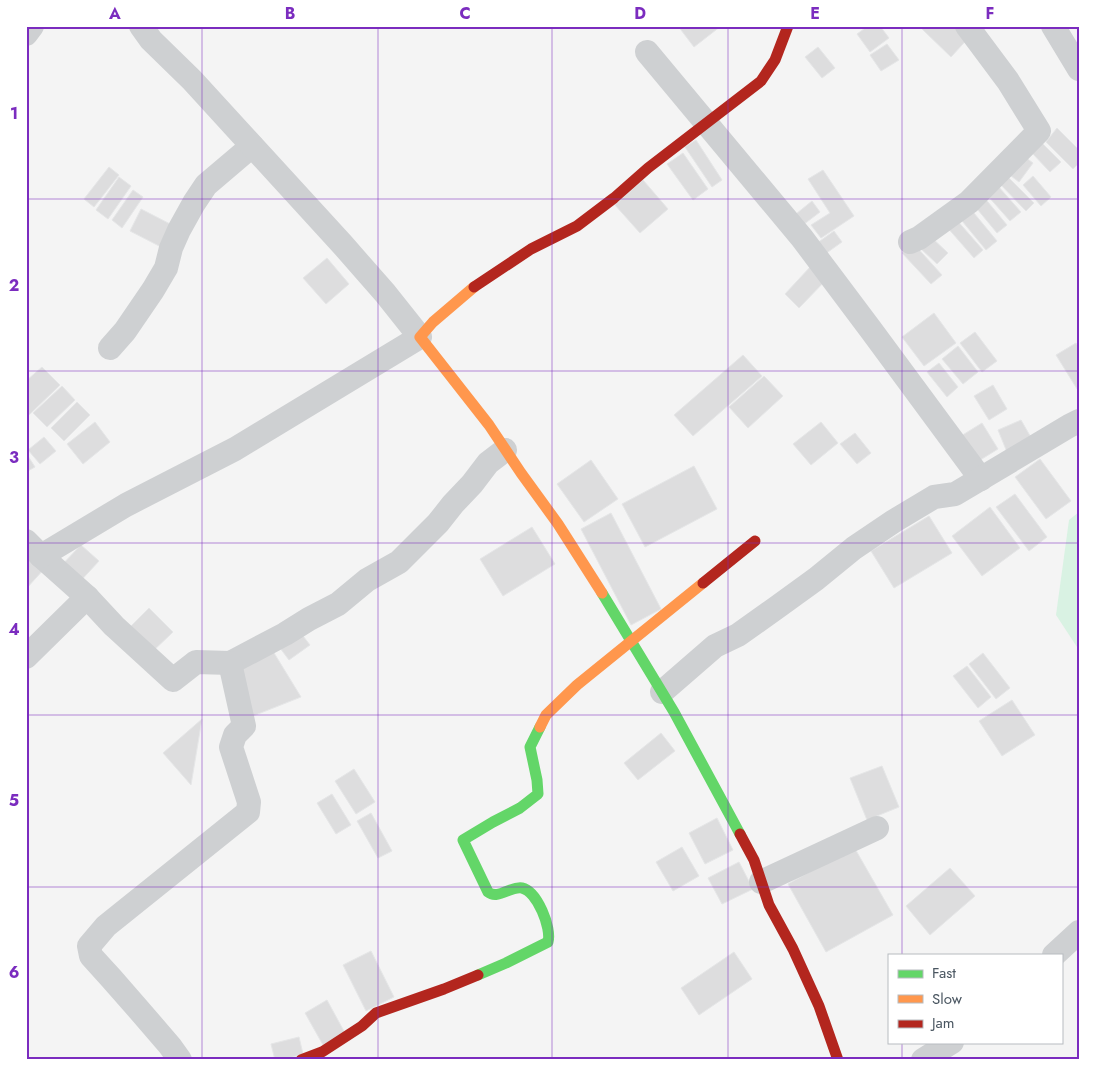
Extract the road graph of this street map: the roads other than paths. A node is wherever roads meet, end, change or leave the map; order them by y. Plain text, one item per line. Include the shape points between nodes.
1 (32, 26) edge
2 (141, 26) edge
3 (788, 26) edge
4 (968, 26) edge
5 (1053, 26) edge
6 (26, 34) edge
7 (647, 52) dead end
8 (1079, 69) edge
9 (707, 123) junction
10 (252, 146) junction
11 (910, 242) dead end
12 (420, 337) junction
13 (110, 348) dead end
14 (1079, 421) edge
15 (505, 450) junction
16 (981, 479) junction
17 (755, 542) dead end
18 (34, 548) edge
19 (87, 597) junction
20 (631, 640) junction
21 (26, 657) edge
22 (230, 662) junction
23 (662, 692) junction
24 (877, 828) dead end
25 (761, 882) junction
26 (1079, 932) edge
27 (1055, 954) edge
28 (949, 1044) edge
29 (180, 1060) edge
30 (301, 1060) edge
31 (838, 1060) edge
32 (923, 1060) edge

1 - 6 street
2 - 10 street
3 - 9 street via 775,60 761,82
4 - 11 street via 1039,131 969,202
5 - 8 street
7 - 9 street
9 - 12 street via 577,226 532,249 468,291
9 - 16 street via 802,238
10 - 12 street via 342,244
10 - 13 street via 206,185 179,230 166,268
12 - 15 street
12 - 18 street via 235,449
14 - 16 street
15 - 20 street via 558,524
15 - 22 street via 488,463 438,523 399,562 367,580 338,604
16 - 23 street via 955,494 934,497 878,531 746,630 715,646
17 - 20 street
18 - 19 street
19 - 21 street
19 - 22 street via 173,680 196,662
20 - 23 street
20 - 30 street via 546,714 530,747 538,794 520,808 463,840 488,892 496,895 526,888 548,924 548,942 444,989 376,1013 322,1052
22 - 29 street via 244,726 230,747 249,802 248,812 106,926 89,946 91,956
23 - 25 street via 754,860
24 - 25 street
25 - 31 street via 818,1006
26 - 27 street
28 - 32 street

